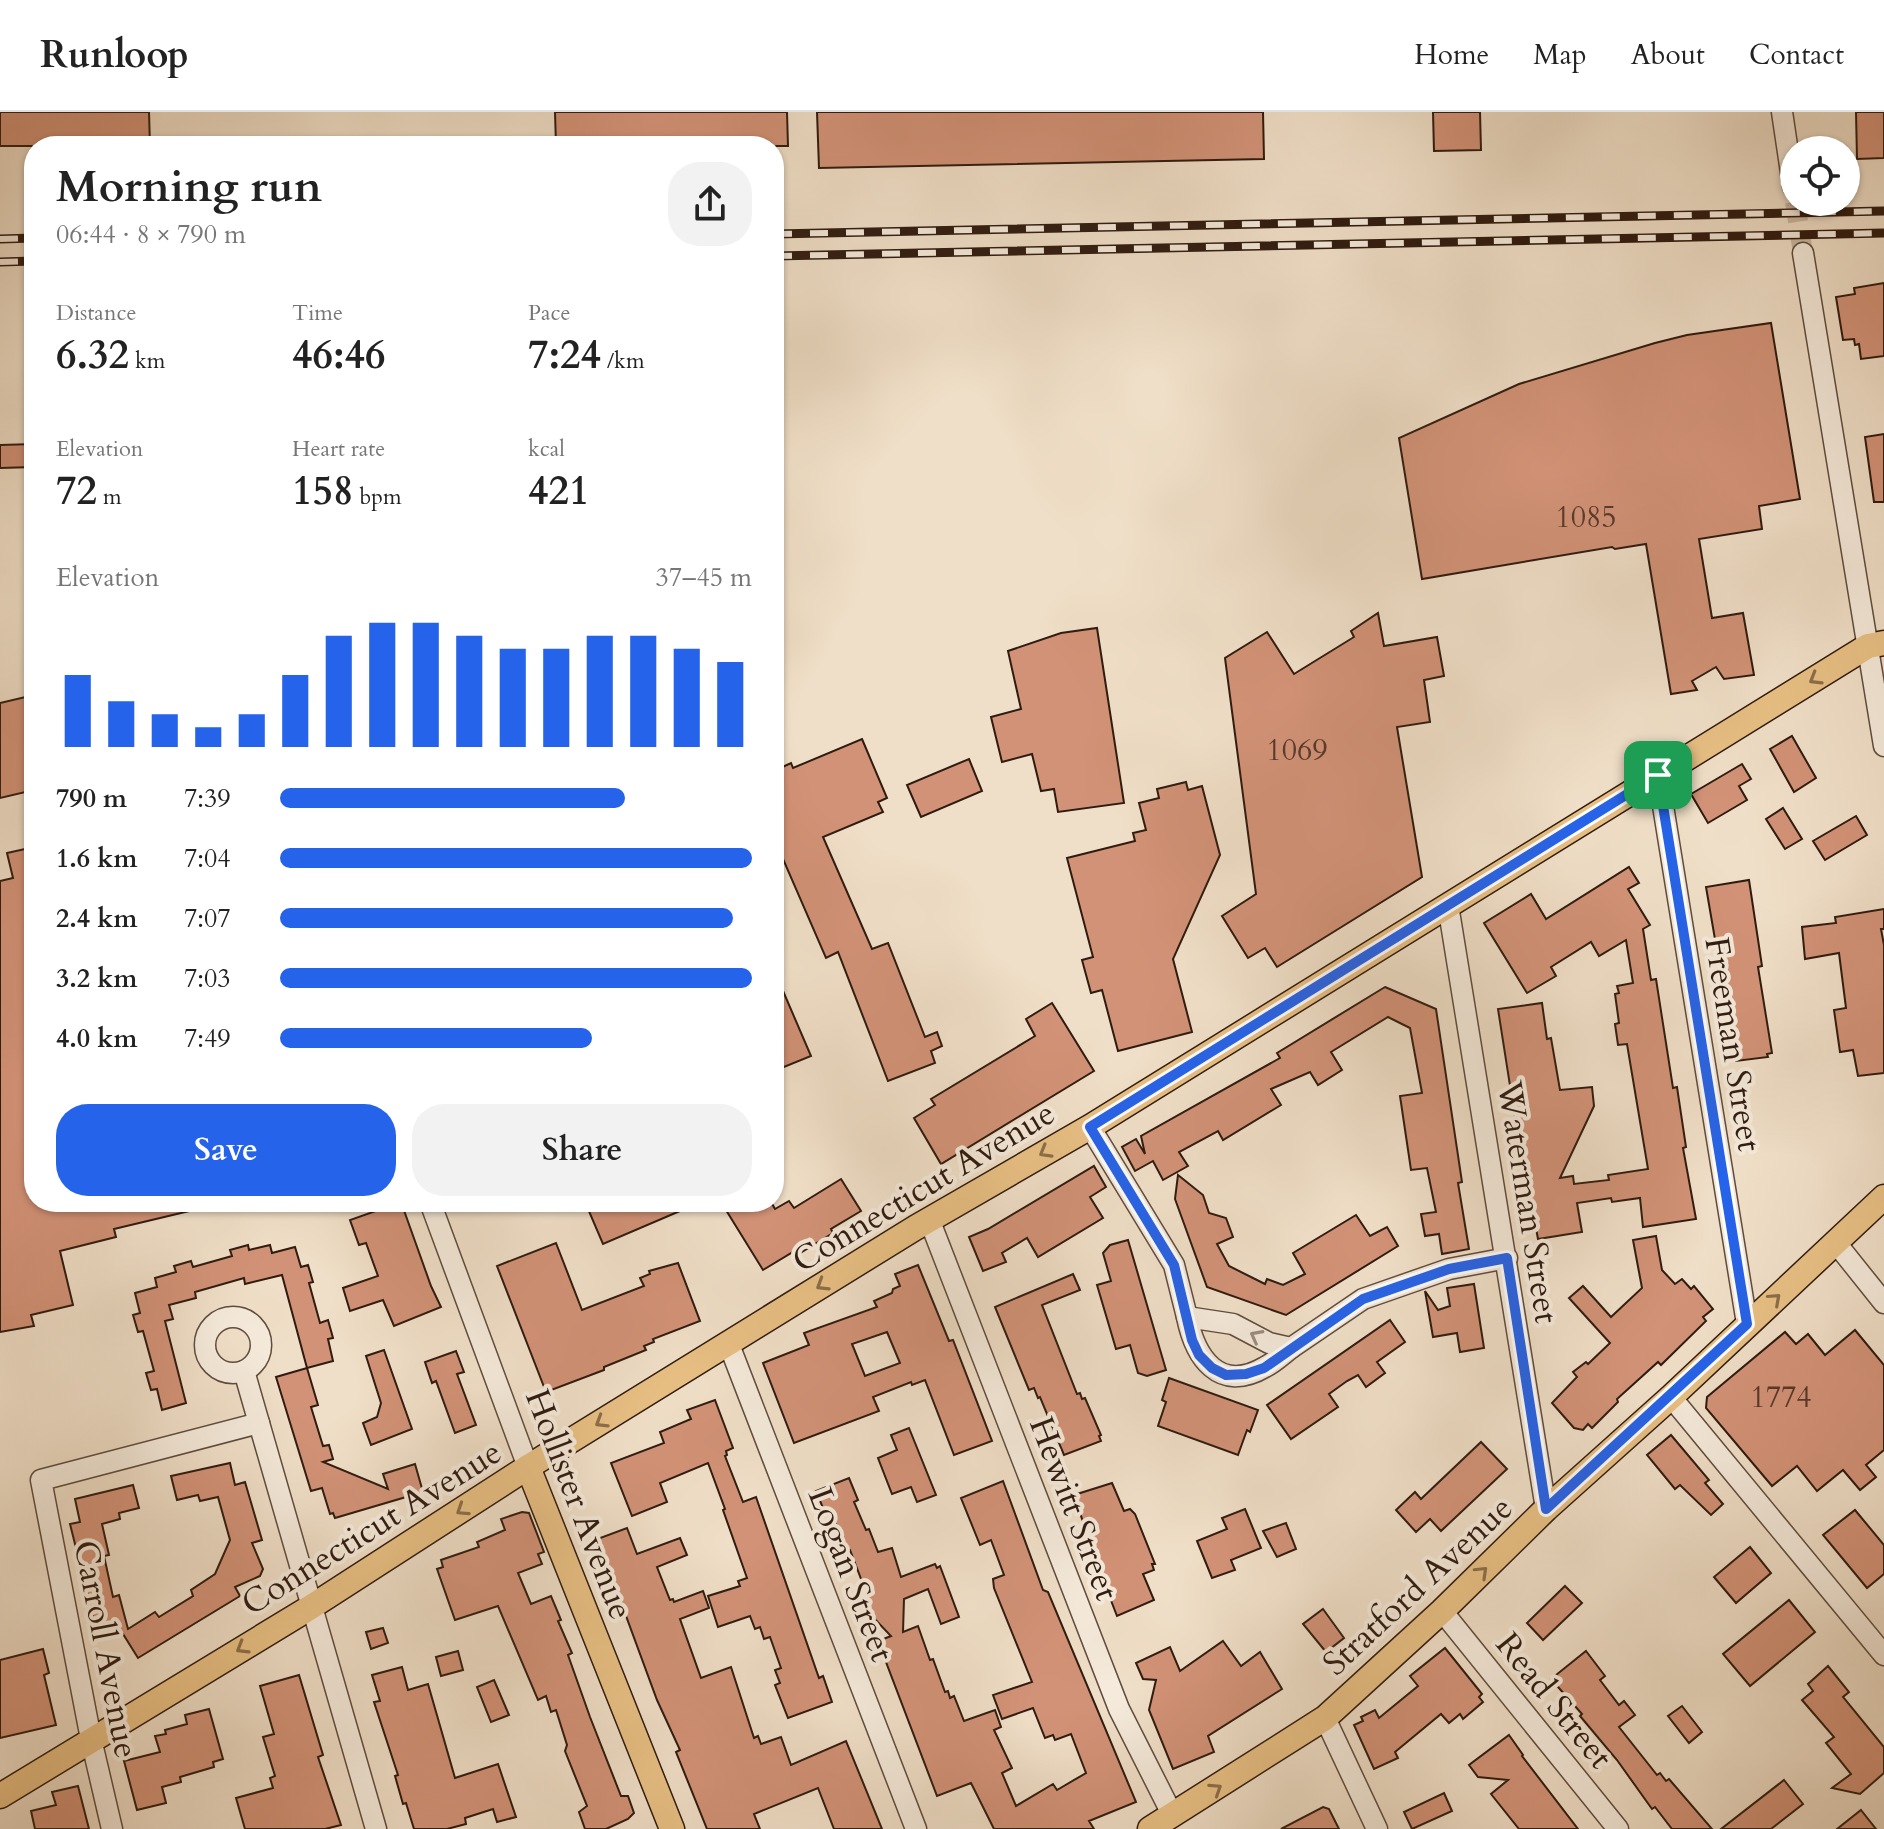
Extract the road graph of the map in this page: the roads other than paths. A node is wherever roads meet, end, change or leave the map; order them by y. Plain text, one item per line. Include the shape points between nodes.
1 (1782, 112) edge
2 (1786, 136) edge
3 (1803, 253) tunnel mouth
4 (1876, 645) edge
5 (1884, 746) edge
6 (1658, 775) junction
7 (1448, 905) junction
8 (1090, 1127) junction
9 (1884, 1197) edge
10 (434, 1212) edge
11 (929, 1219) junction
12 (1836, 1243) junction
13 (1507, 1258) junction
14 (1884, 1303) edge
15 (1187, 1317) junction
16 (1747, 1324) junction
17 (728, 1342) junction
18 (1291, 1348) junction
19 (244, 1371) dead end
20 (1671, 1397) junction
21 (259, 1423) junction
22 (528, 1467) junction
23 (1546, 1509) junction
24 (311, 1607) junction
25 (1442, 1611) junction
26 (1884, 1655) edge
27 (1325, 1718) junction
28 (91, 1739) junction
29 (0, 1796) edge
30 (1173, 1816) junction
31 (112, 1829) edge
32 (376, 1829) edge
33 (672, 1829) edge
34 (916, 1829) edge
35 (1150, 1829) edge
36 (1377, 1829) edge
37 (1618, 1829) edge

1 - 2 street
3 - 4 street
4 - 5 street
4 -> 6 main road, Connecticut Avenue
6 - 7 main road, Connecticut Avenue
6 - 16 street, Freeman Street
7 - 8 main road, Connecticut Avenue
7 - 13 street, Waterman Street
8 -> 11 main road, Connecticut Avenue
8 - 15 street via 1174,1265
9 - 12 main road, Stratford Avenue
10 - 22 street, Hollister Avenue
11 -> 17 main road, Connecticut Avenue
11 - 30 street, Hewitt Street via 1119,1709
12 - 14 street
16 -> 12 main road, Stratford Avenue
13 - 18 street via 1449,1269 1363,1299
13 - 23 street, Waterman Street
18 -> 15 street via 1233,1324
15 - 18 street via 1199,1355 1226,1375 1264,1368
16 - 20 main road, Stratford Avenue
17 -> 22 main road, Connecticut Avenue
17 - 34 street, Logan Street
19 - 21 street
20 - 23 main road, Stratford Avenue
20 - 26 street
21 - 24 street
21 - 28 street, Carroll Avenue via 41,1480
22 -> 24 main road, Connecticut Avenue
22 - 33 main road, Hollister Avenue
25 -> 23 main road, Stratford Avenue
24 -> 28 main road, Connecticut Avenue
24 - 32 street
25 - 27 main road, Stratford Avenue
25 - 37 street, Read Street
30 -> 27 main road, Stratford Avenue
27 - 36 street
28 - 29 main road, Connecticut Avenue
28 - 31 street, Carroll Avenue
30 - 35 main road, Stratford Avenue

